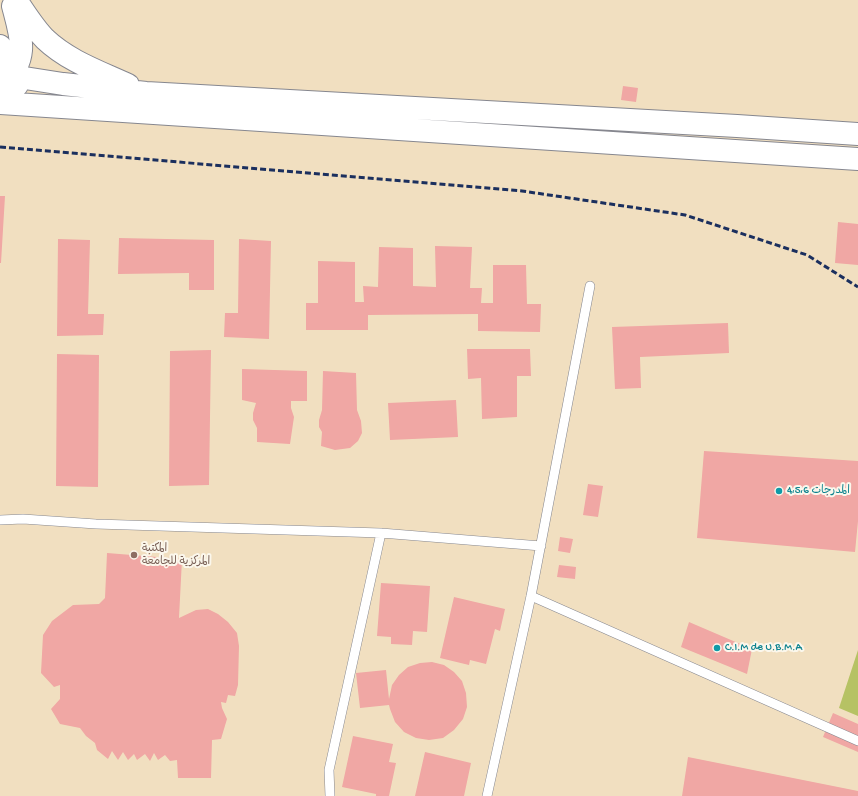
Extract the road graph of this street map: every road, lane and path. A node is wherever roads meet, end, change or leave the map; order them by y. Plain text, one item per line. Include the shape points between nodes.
1 (12, 0) edge
2 (16, 0) edge
3 (0, 46) edge
4 (4, 89) edge
5 (146, 93) junction
6 (31, 105) junction
7 (858, 134) edge
8 (858, 159) edge
9 (590, 286) dead end
10 (0, 520) edge
11 (381, 533) junction
12 (541, 546) junction
13 (531, 596) junction
14 (858, 741) edge
15 (330, 796) edge
16 (487, 796) edge

1 - 4 main road via 22,43 20,59
2 - 5 main road via 35,27 64,54
3 - 4 main road via 4,58
4 - 5 main road via 63,84
4 - 6 main road
4 - 6 main road via 20,91
5 - 7 main road
6 - 8 main road
9 - 12 lane
10 - 11 lane
11 - 12 lane
11 - 15 lane via 329,770
12 - 13 lane
13 - 14 lane
13 - 16 lane

